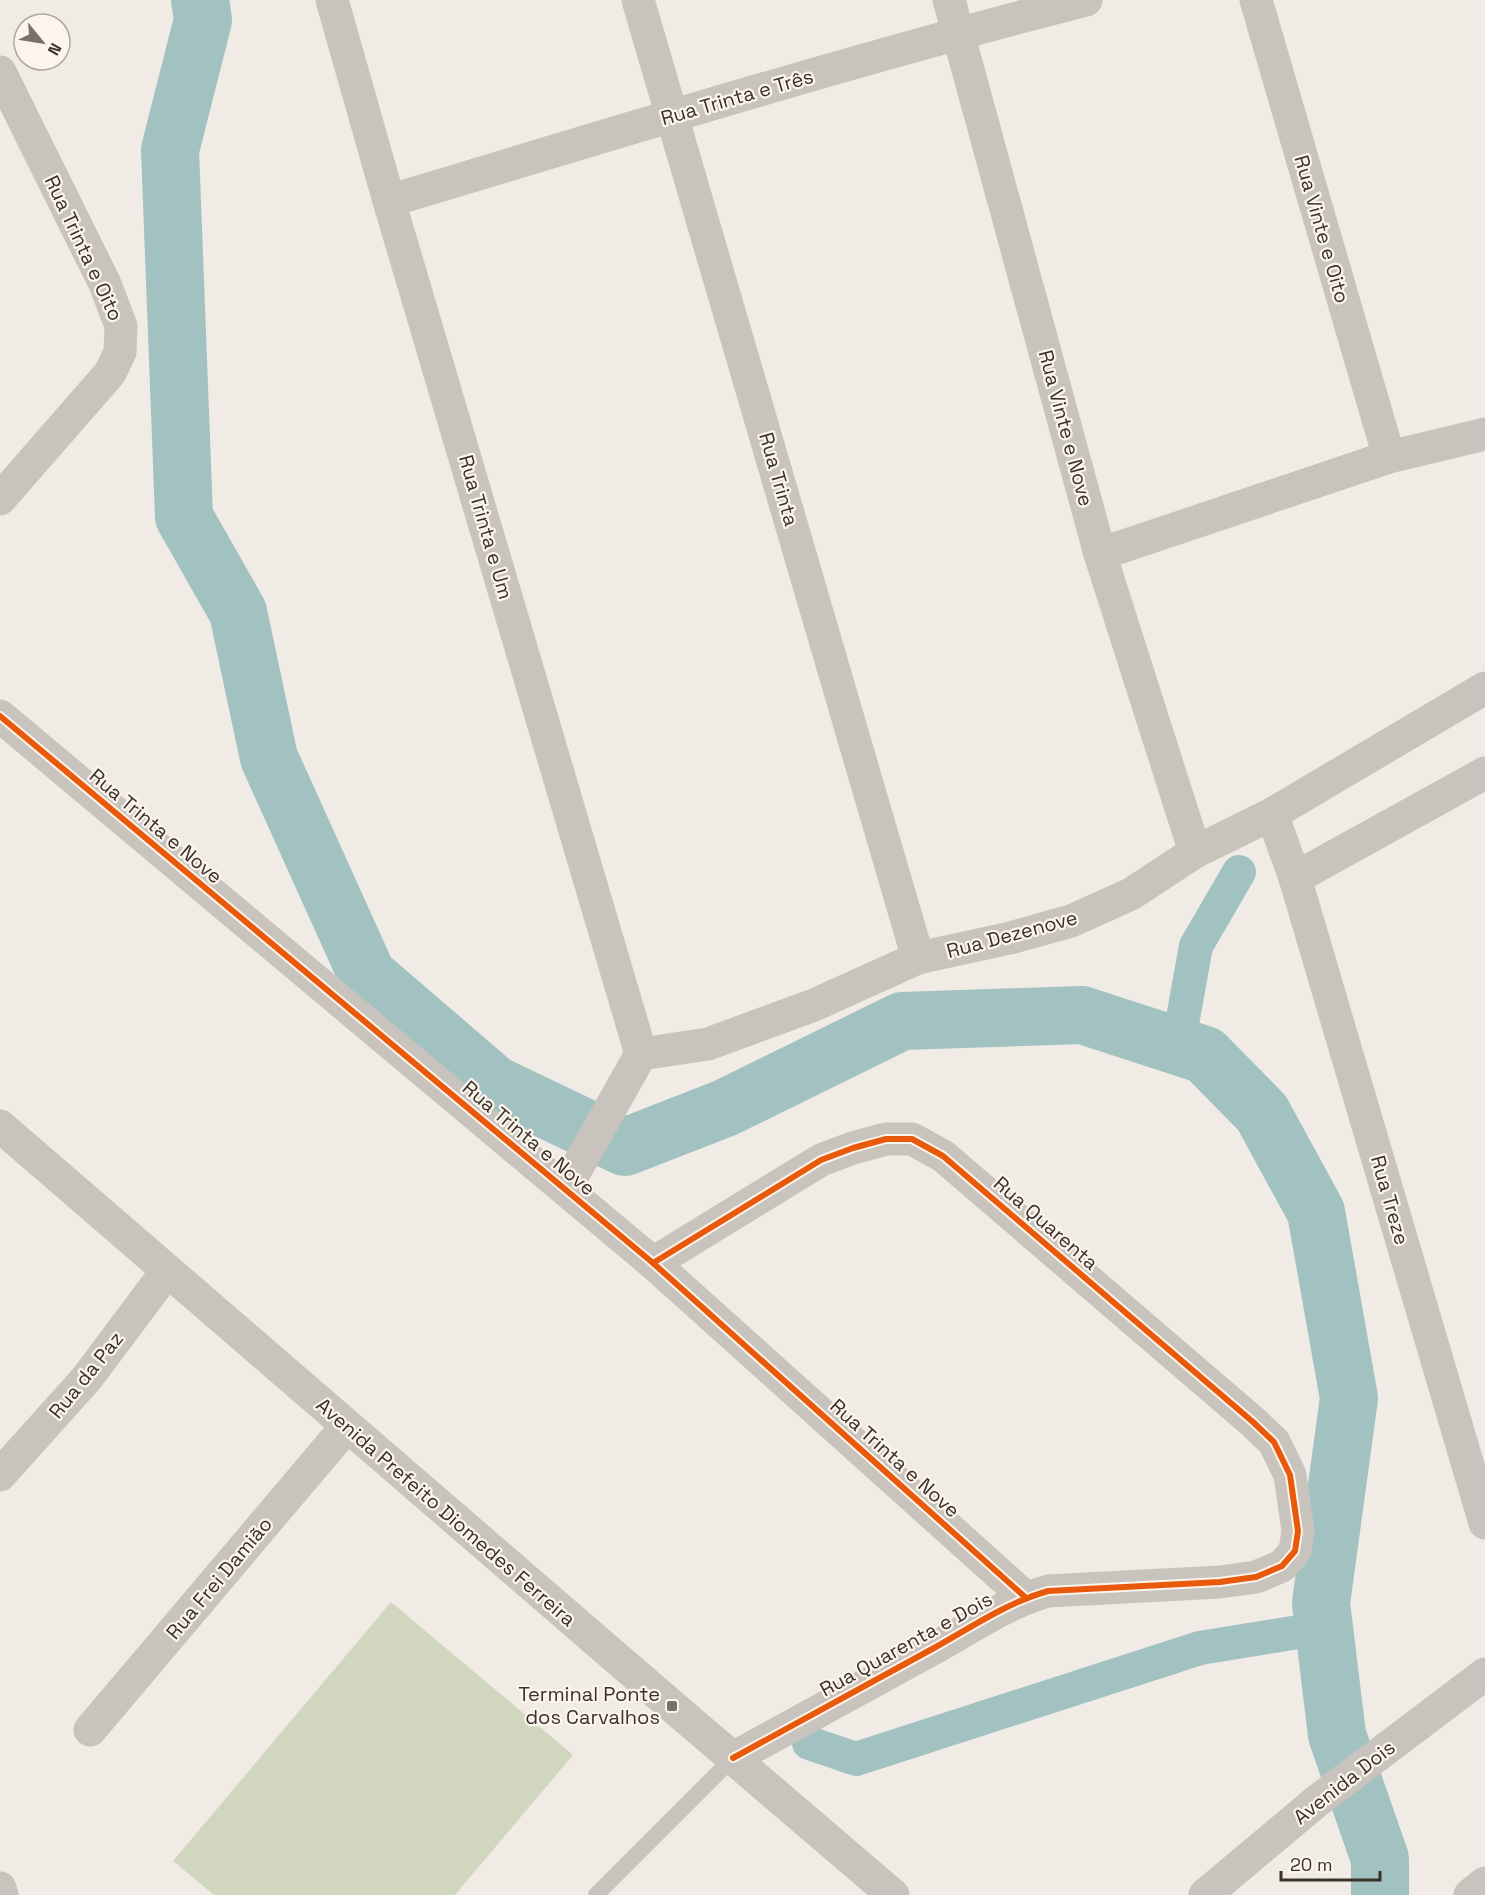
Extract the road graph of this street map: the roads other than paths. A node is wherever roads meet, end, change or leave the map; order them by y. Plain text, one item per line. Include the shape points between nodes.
1 (332, 0) edge
2 (638, 0) edge
3 (949, 0) edge
4 (1086, 0) edge
5 (1256, 0) edge
6 (958, 33) junction
7 (0, 72) edge
8 (673, 116) junction
9 (389, 201) junction
10 (1485, 434) edge
11 (1389, 457) junction
12 (0, 499) edge
13 (1100, 554) junction
14 (1485, 688) edge
15 (0, 716) edge
16 (1485, 773) edge
17 (1272, 814) junction
18 (1195, 852) junction
19 (1295, 878) junction
20 (918, 958) junction
21 (641, 1054) junction
22 (0, 1126) edge
23 (565, 1189) junction
24 (652, 1263) junction
25 (167, 1271) junction
26 (347, 1426) junction
27 (0, 1474) edge
28 (1485, 1523) edge
29 (1282, 1566) joint
30 (1025, 1597) junction
31 (1485, 1674) edge
32 (90, 1730) dead end
33 (733, 1758) junction
34 (1485, 1883) edge
35 (0, 1887) edge
36 (2, 1895) edge
37 (596, 1895) edge
38 (893, 1895) edge
39 (1205, 1895) edge
40 (1470, 1895) edge

1 - 9 street, Rua Trinta e Um
2 - 8 street, Rua Trinta
3 - 6 street, Rua Vinte e Nove
4 - 6 street, Rua Trinta e Três
5 - 11 street, Rua Vinte e Oito
6 - 8 street, Rua Trinta e Três
6 - 13 street, Rua Vinte e Nove
7 - 12 street, Rua Trinta e Oito via 105,284 121,326 120,352 110,373
8 - 9 street, Rua Trinta e Três
8 - 20 street, Rua Trinta
9 - 21 street, Rua Trinta e Um
10 - 11 street
11 - 13 street
13 - 18 street, Rua Vinte e Nove
14 - 17 street, Rua Dezenove
15 - 23 street, Rua Trinta e Nove
16 - 19 street
17 - 18 street, Rua Dezenove
17 - 19 street, Rua Treze
18 - 20 street, Rua Dezenove via 1131,894 1071,921
19 - 28 street, Rua Treze
20 - 21 street, Rua Dezenove via 814,1005 708,1044
21 - 23 street
22 - 25 street, Avenida Prefeito Diomedes Ferreira
23 - 24 street, Rua Trinta e Nove
24 - 29 street, Rua Quarenta via 821,1160 886,1139 912,1139 943,1156 1274,1442 1290,1474 1298,1531 1295,1551
24 - 30 street, Rua Trinta e Nove
25 - 26 street, Avenida Prefeito Diomedes Ferreira
25 - 27 street, Rua da Paz via 87,1378
26 - 32 street, Rua Frei Damião
26 - 33 street, Avenida Prefeito Diomedes Ferreira
29 - 30 street, Rua Quarenta e Dois via 1256,1577 1220,1582 1048,1591
30 - 33 street, Rua Quarenta e Dois
31 - 39 street, Avenida Dois via 1317,1801
33 - 37 lane
33 - 38 street, Avenida Prefeito Diomedes Ferreira
34 - 40 street
35 - 36 street

